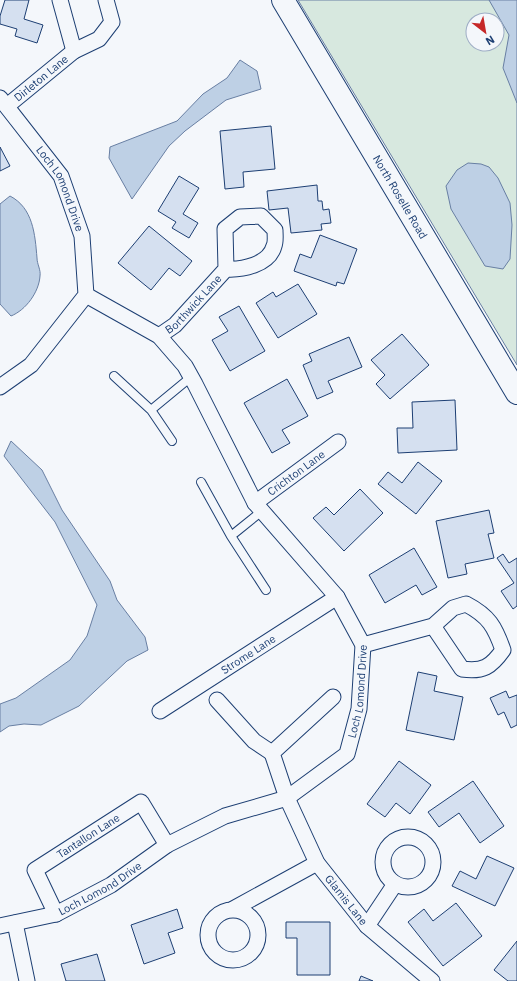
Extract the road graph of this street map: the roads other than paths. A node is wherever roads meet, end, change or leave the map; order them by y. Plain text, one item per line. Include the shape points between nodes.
1 (60, 0) edge
2 (106, 0) edge
3 (283, 0) edge
4 (74, 50) junction
5 (4, 102) edge
6 (226, 269) dead end
7 (86, 295) junction
8 (159, 336) junction
9 (114, 376) dead end
10 (191, 377) junction
11 (0, 387) edge
12 (517, 393) edge
13 (151, 410) junction
14 (172, 441) dead end
15 (338, 442) dead end
16 (202, 482) dead end
17 (259, 507) junction
18 (231, 536) junction
19 (266, 590) dead end
20 (337, 597) junction
21 (433, 626) junction
22 (363, 645) junction
23 (333, 697) dead end
24 (217, 700) dead end
25 (160, 711) dead end
26 (272, 753) junction
27 (287, 798) junction
28 (167, 845) junction
29 (317, 863) junction
30 (395, 884) dead end
31 (233, 909) dead end
32 (56, 914) junction
33 (15, 923) junction
34 (0, 926) edge
35 (367, 926) junction
36 (27, 981) edge
37 (432, 981) edge

1 - 4 street, Dirleton Lane
2 - 4 street, Dirleton Lane via 112,22 99,39
3 - 12 main road, North Roselle Road
4 - 5 street, Dirleton Lane
5 - 7 street, Loch Lomond Drive via 61,176 82,236
6 - 8 street, Borthwick Lane via 175,325
7 - 8 street, Loch Lomond Drive
7 - 11 street via 31,366
8 - 10 street, Loch Lomond Drive
9 - 13 lane
10 - 13 lane
10 - 17 street, Loch Lomond Drive
13 - 14 lane
15 - 17 street, Crichton Lane
16 - 18 lane
17 - 18 lane
17 - 20 street, Loch Lomond Drive
18 - 19 lane
20 - 22 street, Loch Lomond Drive
20 - 25 street, Strome Lane
21 - 21 street via 462,669 474,671 492,665 503,650 495,628 479,611 466,604 453,608
21 - 22 street
22 - 27 street, Loch Lomond Drive via 360,709 347,754
23 - 26 street
24 - 26 street via 254,741
26 - 27 street, Glamis Lane
27 - 28 street, Loch Lomond Drive via 225,816
27 - 29 street, Glamis Lane
28 - 32 street, Loch Lomond Drive via 111,885
28 - 32 street, Tantallon Lane via 141,802 35,870
29 - 31 street
29 - 35 street, Glamis Lane
30 - 35 street
32 - 33 street, Loch Lomond Drive
33 - 34 street, Loch Lomond Drive
33 - 36 street
35 - 37 street, Glamis Lane

